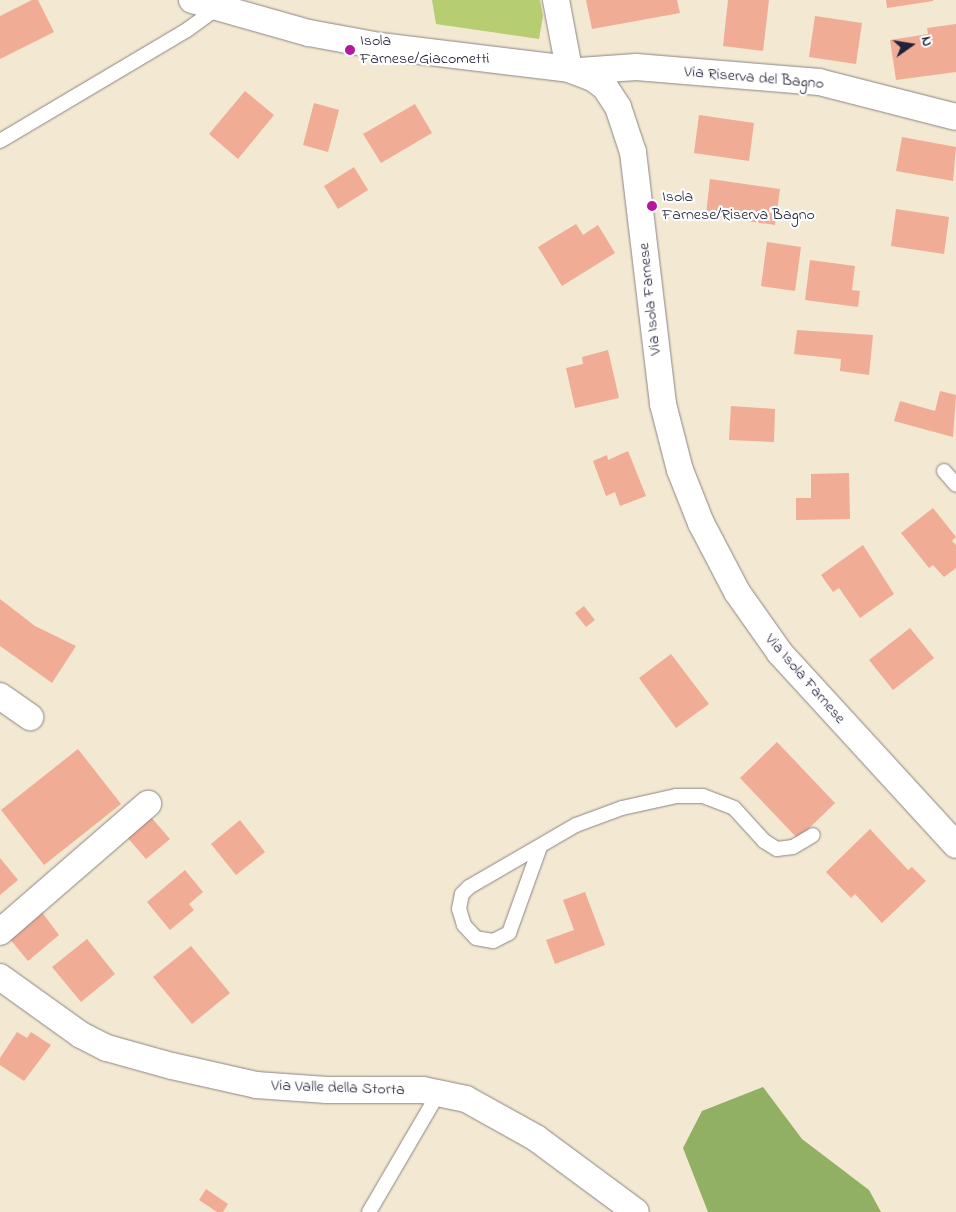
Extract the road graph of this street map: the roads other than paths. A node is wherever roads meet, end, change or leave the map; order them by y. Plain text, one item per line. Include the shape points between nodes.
1 (192, 0) edge
2 (556, 0) edge
3 (219, 6) junction
4 (574, 70) junction
5 (956, 117) edge
6 (0, 141) edge
7 (944, 471) dead end
8 (956, 485) edge
9 (0, 696) edge
10 (30, 717) dead end
11 (148, 804) dead end
12 (813, 835) dead end
13 (956, 845) edge
14 (540, 847) junction
15 (0, 932) edge
16 (0, 976) edge
17 (439, 1092) junction
18 (369, 1212) edge
19 (636, 1212) edge

1 - 3 street, Via Isola Farnese
2 - 4 street
3 - 4 street, Via Isola Farnese via 309,33 380,46
3 - 6 lane via 187,30
4 - 5 street, Via Riserva del Bagno via 636,67 819,82
4 - 13 street, Via Isola Farnese via 604,87 627,127 640,193 655,347 668,426 684,483 707,536 737,592 780,653
7 - 8 lane
9 - 10 street
11 - 15 street
12 - 14 lane via 793,848 777,849 725,802 689,795 650,800 593,818
14 - 14 lane via 480,878 462,894 462,918 476,938 493,941 509,933
16 - 17 street, Via Valle della Storta via 82,1035 106,1048 172,1066 225,1079 285,1088
17 - 18 lane
17 - 19 street, Via Valle della Storta via 483,1107 536,1138

